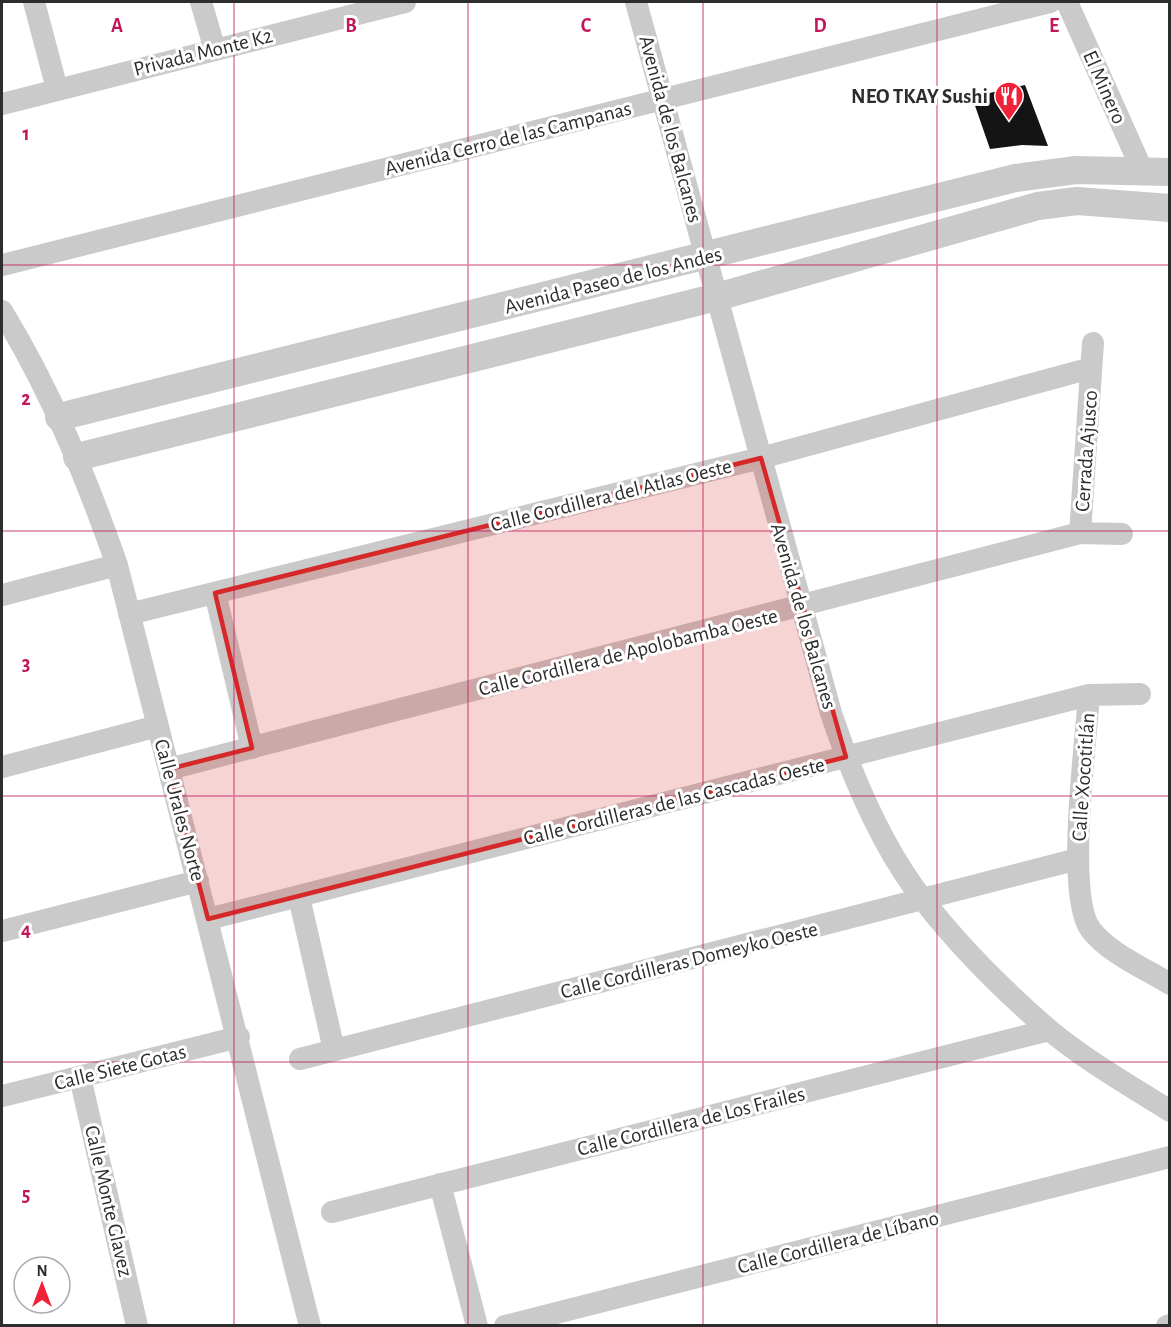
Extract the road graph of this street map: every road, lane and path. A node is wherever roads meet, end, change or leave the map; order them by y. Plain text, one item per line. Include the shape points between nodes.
1 (34, 2) edge
2 (201, 2) edge
3 (405, 2) edge
4 (636, 2) edge
5 (1050, 2) edge
6 (1068, 2) edge
7 (215, 50) junction
8 (57, 89) junction
9 (664, 100) junction
10 (2, 104) edge
11 (1156, 172) edge
12 (1170, 208) edge
13 (706, 257) junction
14 (2, 265) edge
15 (717, 297) junction
16 (2, 311) edge
17 (1093, 344) dead end
18 (1091, 368) junction
19 (59, 417) junction
20 (77, 457) junction
21 (761, 458) junction
22 (1080, 533) junction
23 (1122, 534) dead end
24 (117, 565) junction
25 (215, 592) junction
26 (2, 595) edge
27 (800, 608) junction
28 (129, 614) junction
29 (1140, 694) dead end
30 (1089, 695) junction
31 (158, 726) junction
32 (252, 748) junction
33 (846, 757) junction
34 (2, 767) edge
35 (169, 769) junction
36 (1078, 859) junction
37 (198, 881) junction
38 (298, 897) junction
39 (923, 900) junction
40 (208, 919) junction
41 (2, 931) edge
42 (1170, 984) edge
43 (1049, 1030) junction
44 (239, 1037) junction
45 (334, 1050) junction
46 (300, 1059) dead end
47 (80, 1077) junction
48 (2, 1096) edge
49 (1170, 1111) edge
50 (1170, 1157) edge
51 (440, 1184) junction
52 (332, 1212) dead end
53 (137, 1326) edge
54 (310, 1326) edge
55 (477, 1326) edge
56 (505, 1326) edge

1 - 8 street
2 - 7 street
3 - 7 street, Privada Monte K2
4 - 9 street, Avenida de los Balcanes
5 - 9 street, Avenida Cerro de las Campanas
6 - 11 street, El Minero
7 - 8 street, Privada Monte K2
8 - 10 street, Privada Monte K2
9 - 13 street, Avenida de los Balcanes
9 - 14 street, Avenida Cerro de las Campanas
11 - 13 street, Avenida Paseo de los Andes via 1076,170 1015,178
12 - 15 street, Avenida Paseo de los Andes via 1077,201 1038,206
13 - 15 street, Avenida de los Balcanes
13 - 19 street, Avenida Paseo de los Andes
15 - 20 street, Avenida Paseo de los Andes
15 - 21 street, Avenida de los Balcanes
16 - 19 street, Calle Urales Norte
17 - 18 street, Cerrada Ajusco
18 - 21 street, Calle Cordillera del Atlas Oeste
18 - 22 street, Cerrada Ajusco
19 - 20 street, Calle Urales Norte
20 - 24 street, Calle Urales Norte
21 - 25 street, Calle Cordillera del Atlas Oeste
21 - 27 street, Avenida de los Balcanes
22 - 23 street, Calle Cordillera de Apolobamba Oeste
22 - 27 street, Calle Cordillera de Apolobamba Oeste
24 - 26 street
24 - 28 street, Calle Urales Norte
25 - 28 street, Calle Cordillera del Atlas Oeste
25 - 32 street
27 - 32 street, Calle Cordillera de Apolobamba Oeste
27 - 33 street, Avenida de los Balcanes
28 - 31 street, Calle Urales Norte
29 - 30 street, Calle Cordilleras de las Cascadas Oeste
30 - 33 street, Calle Cordilleras de las Cascadas Oeste
30 - 36 street, Calle Xocotitlán
31 - 34 street
31 - 35 street, Calle Urales Norte
32 - 35 street, Calle Cordillera de Apolobamba Oeste
33 - 38 street, Calle Cordilleras de las Cascadas Oeste
33 - 39 street, Avenida de los Balcanes via 880,831
35 - 37 street, Calle Urales Norte
36 - 39 street, Calle Cordilleras Domeyko Oeste
36 - 42 street, Calle Xocotitlán via 1081,903 1091,929 1105,944
37 - 40 street, Calle Urales Norte
37 - 41 street
38 - 40 street, Calle Cordilleras de las Cascadas Oeste
38 - 45 street
39 - 43 street, Avenida de los Balcanes via 967,950
39 - 45 street, Calle Cordilleras Domeyko Oeste
40 - 44 street, Calle Urales Norte
43 - 49 street, Avenida de los Balcanes
43 - 51 street, Calle Cordillera de Los Frailes
44 - 47 street, Calle Siete Gotas
44 - 54 street, Calle Urales Norte
45 - 46 street, Calle Cordilleras Domeyko Oeste
47 - 48 street, Calle Siete Gotas
47 - 53 street, Calle Monte Glavez
50 - 56 street, Calle Cordillera de Líbano
51 - 52 street, Calle Cordillera de Los Frailes
51 - 55 street

